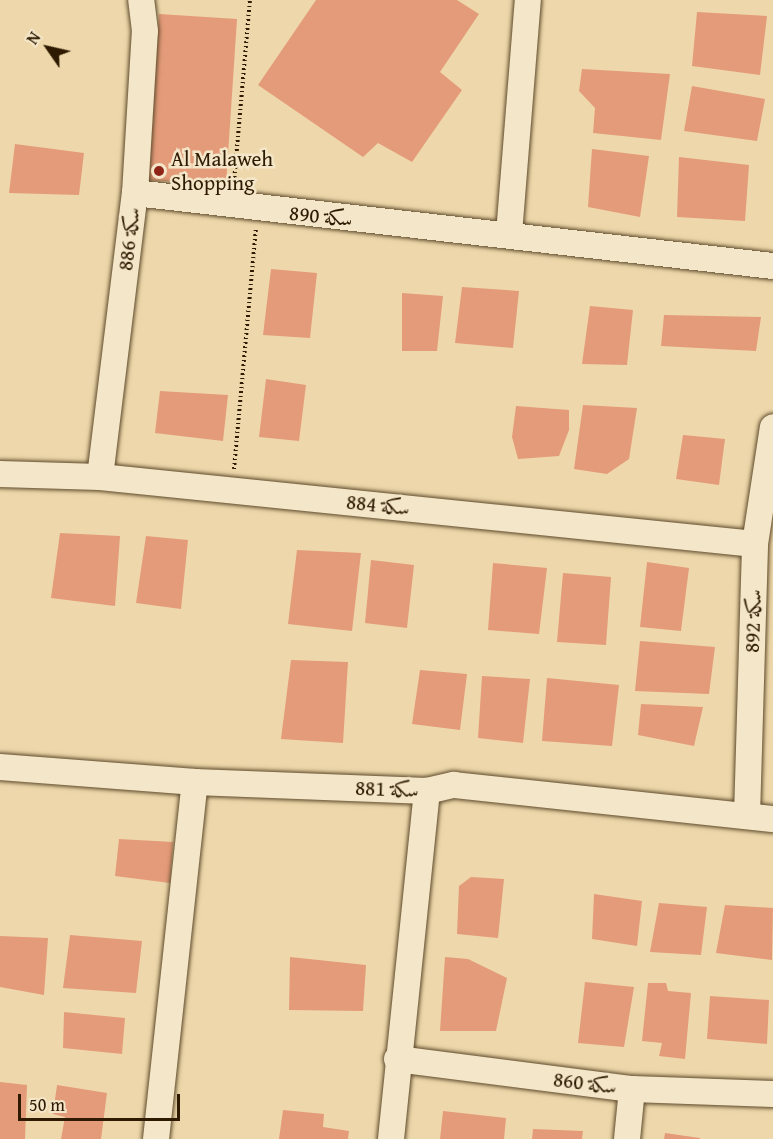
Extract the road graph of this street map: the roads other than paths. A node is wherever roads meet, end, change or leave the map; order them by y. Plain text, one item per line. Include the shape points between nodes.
1 (141, 0) edge
2 (528, 0) edge
3 (135, 193) junction
4 (509, 234) junction
5 (773, 266) edge
6 (773, 427) edge
7 (0, 474) edge
8 (100, 477) junction
9 (755, 544) junction
10 (0, 767) edge
11 (195, 782) junction
12 (427, 791) junction
13 (747, 816) junction
14 (773, 819) edge
15 (397, 1059) junction
16 (632, 1089) junction
17 (773, 1094) edge
18 (156, 1139) edge
19 (391, 1139) edge
20 (627, 1139) edge

1 - 3 street, سكة 886 via 145,31
2 - 4 street
3 - 4 street, سكة 890 via 257,210
3 - 8 street, سكة 886
4 - 5 street, سكة 890
6 - 9 street, سكة 892
7 - 8 street, سكة 884
8 - 9 street, سكة 884
9 - 13 street, سكة 892
10 - 11 street, سكة 881
11 - 12 street, سكة 881
11 - 18 street
12 - 13 street, سكة 881 via 454,785
12 - 15 street
13 - 14 street, سكة 881
15 - 16 street, سكة 860
15 - 19 street
16 - 17 street, سكة 860
16 - 20 street

